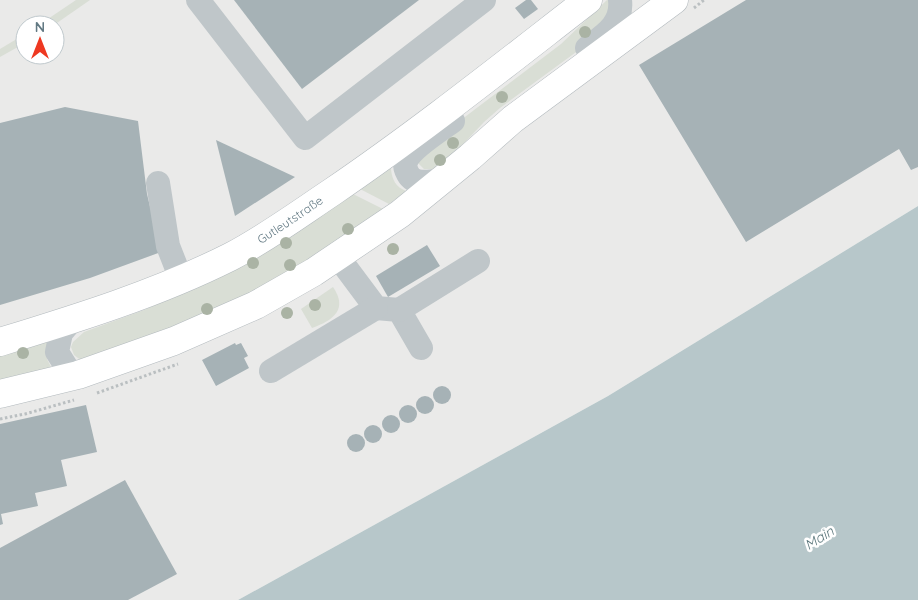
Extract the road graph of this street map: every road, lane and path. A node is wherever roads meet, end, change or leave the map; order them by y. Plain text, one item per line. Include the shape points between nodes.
1 (198, 0) edge
2 (484, 0) edge
3 (588, 0) edge
4 (620, 0) edge
5 (674, 0) edge
6 (485, 80) junction
7 (513, 120) junction
8 (440, 180) junction
9 (158, 183) dead end
10 (338, 257) junction
11 (478, 261) dead end
12 (181, 280) junction
13 (376, 308) junction
14 (399, 310) junction
15 (73, 319) junction
16 (0, 342) edge
17 (421, 348) dead end
18 (271, 371) dead end
19 (78, 375) junction
20 (0, 394) edge

1 - 2 lane via 305,138
3 - 6 main road, Gutleutstraße
4 - 7 lane via 620,13 612,29 528,94
5 - 7 main road
6 - 8 lane via 476,103 406,161 409,176 417,181
6 - 12 main road, Gutleutstraße via 294,218 231,256
7 - 8 main road
8 - 10 main road via 400,214
9 - 12 lane via 168,246
10 - 13 lane
10 - 19 main road via 238,313 174,342
11 - 14 lane
12 - 15 main road, Gutleutstraße
13 - 14 lane
13 - 18 lane
14 - 17 lane
15 - 16 main road, Gutleutstraße
15 - 19 lane via 61,333 57,352 66,368
19 - 20 main road

